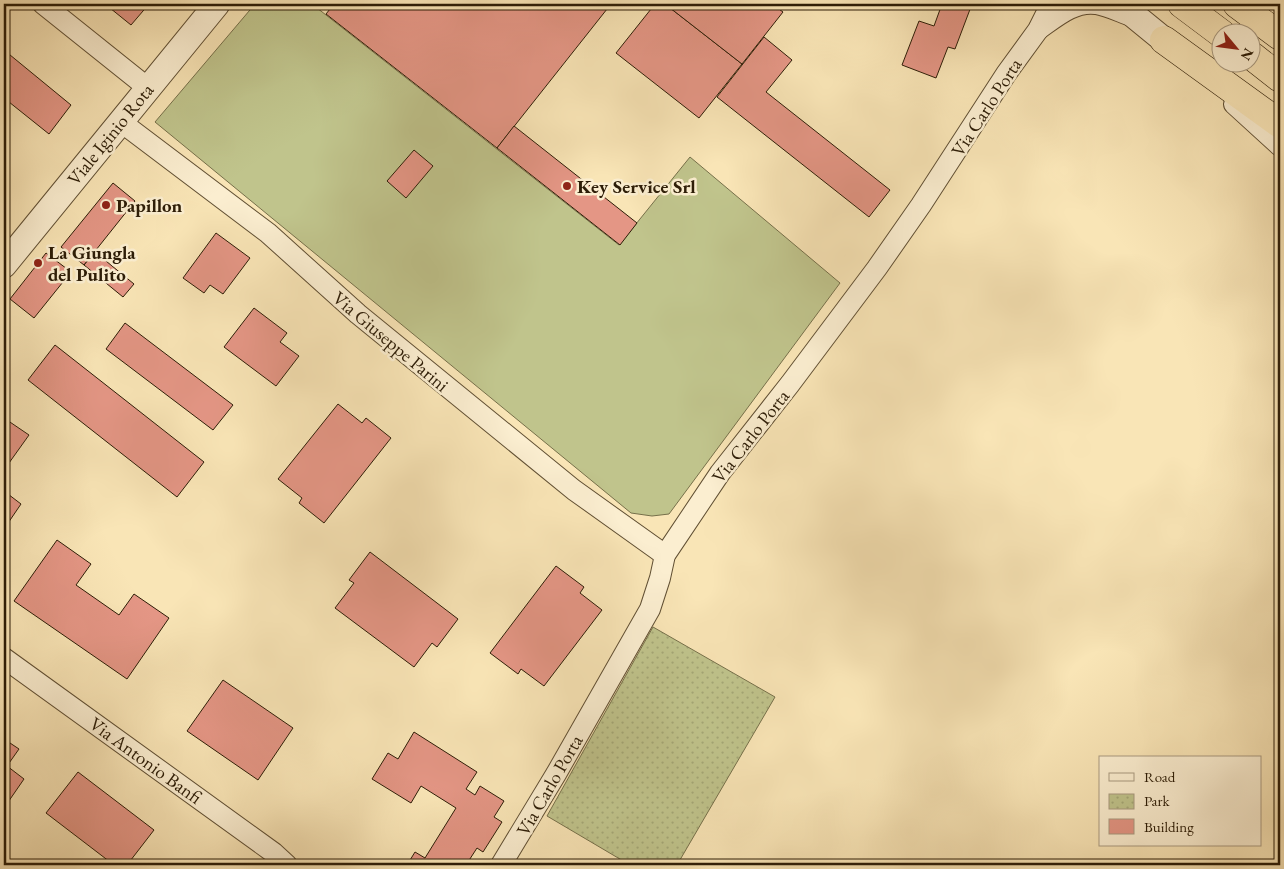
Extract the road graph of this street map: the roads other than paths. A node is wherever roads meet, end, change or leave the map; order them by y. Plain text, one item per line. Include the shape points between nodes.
1 (43, 4) edge
2 (217, 4) edge
3 (1045, 4) edge
4 (1051, 4) edge
5 (1182, 4) edge
6 (1237, 4) edge
7 (1129, 11) edge
8 (1212, 26) edge
9 (1038, 30) junction
10 (1280, 36) edge
11 (1164, 40) junction
12 (1262, 64) edge
13 (1280, 78) edge
14 (148, 88) junction
15 (121, 122) junction
16 (1280, 124) edge
17 (1280, 146) edge
18 (4, 266) edge
19 (666, 555) junction
20 (4, 658) edge
21 (287, 865) edge
22 (501, 865) edge

1 - 14 street
2 - 14 street, Viale Iginio Rota
3 - 9 street, Via Carlo Porta
4 - 9 street, Via Carlo Porta
5 - 8 highway
6 - 10 highway
7 - 9 street, Via Carlo Porta via 1081,4
7 - 11 street
9 - 19 street, Via Carlo Porta via 877,268 720,473
11 - 16 highway
11 - 17 street
12 - 13 highway
14 - 15 street, Viale Iginio Rota
15 - 18 street, Viale Iginio Rota
15 - 19 street, Via Giuseppe Parini via 268,233 358,314 574,490
19 - 22 street, Via Carlo Porta via 650,609
20 - 21 street, Via Antonio Banfi

